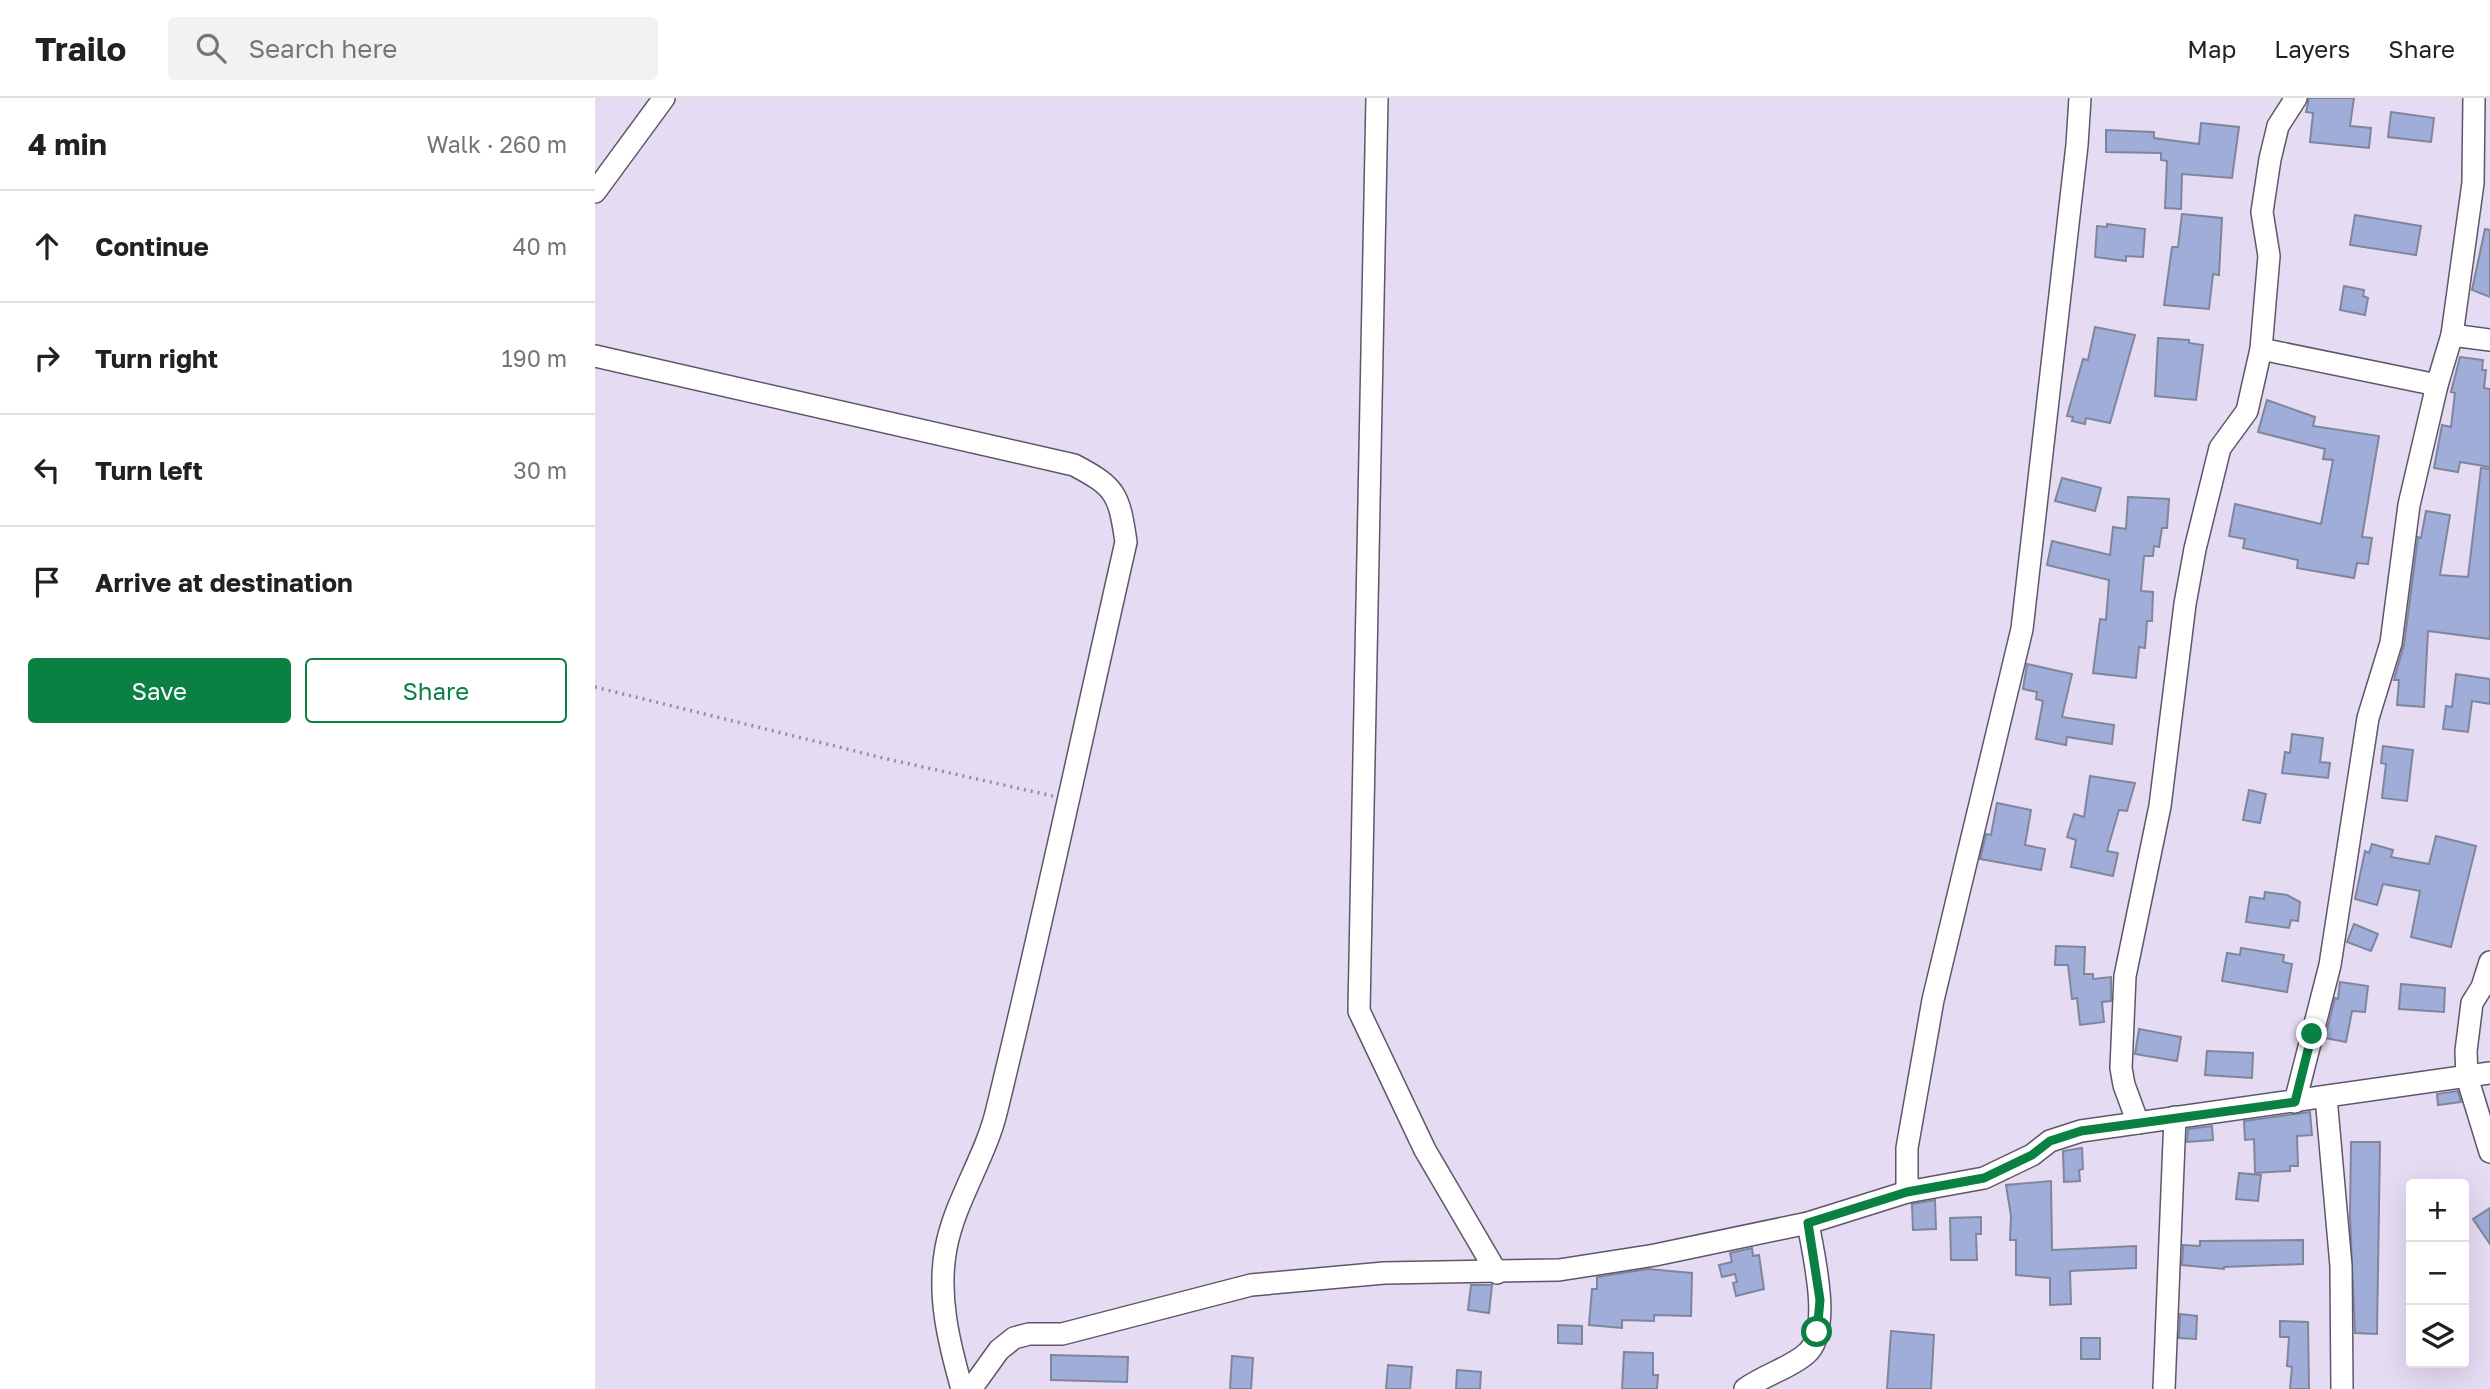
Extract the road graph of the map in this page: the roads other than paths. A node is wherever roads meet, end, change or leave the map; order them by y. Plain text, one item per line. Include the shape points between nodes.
1 (664, 98) edge
2 (1377, 98) edge
3 (2080, 98) edge
4 (2296, 98) edge
5 (2474, 98) edge
6 (595, 192) edge
7 (2452, 335) junction
8 (2490, 340) edge
9 (2261, 349) junction
10 (595, 356) edge
11 (2437, 385) junction
12 (2490, 962) edge
13 (2490, 1073) edge
14 (2467, 1077) junction
15 (2326, 1097) junction
16 (2295, 1102) junction
17 (2175, 1117) junction
18 (2138, 1123) junction
19 (2490, 1152) edge
20 (1907, 1192) junction
21 (1808, 1223) junction
22 (1497, 1273) junction
23 (961, 1389) edge
24 (971, 1389) edge
25 (1745, 1389) edge
26 (2164, 1389) edge
27 (2342, 1389) edge

1 - 6 street
2 - 22 street via 1359,1011 1425,1150
3 - 20 street via 2022,629 1933,1000 1907,1148
4 - 9 street via 2278,126 2262,212 2269,256
5 - 7 street via 2473,183
7 - 8 street
7 - 11 street
9 - 11 street
9 - 18 street via 2247,411 2220,448 2195,549 2160,806 2125,976 2121,1068
10 - 23 street via 1074,465 1106,482 1121,507 1126,542 995,1122 946,1248 944,1318
11 - 16 street via 2409,505 2391,643 2368,718 2330,965
12 - 14 street via 2467,1025
13 - 14 street
14 - 15 street
14 - 19 street
15 - 16 street
15 - 27 street via 2341,1266
16 - 17 street
17 - 18 street
17 - 26 street
18 - 20 street via 2081,1131 2050,1141 1984,1178
20 - 21 street
21 - 22 street via 1655,1255 1559,1270
21 - 25 street via 1820,1300 1812,1348
22 - 24 street via 1384,1273 1251,1285 1062,1334 1014,1338 999,1350

